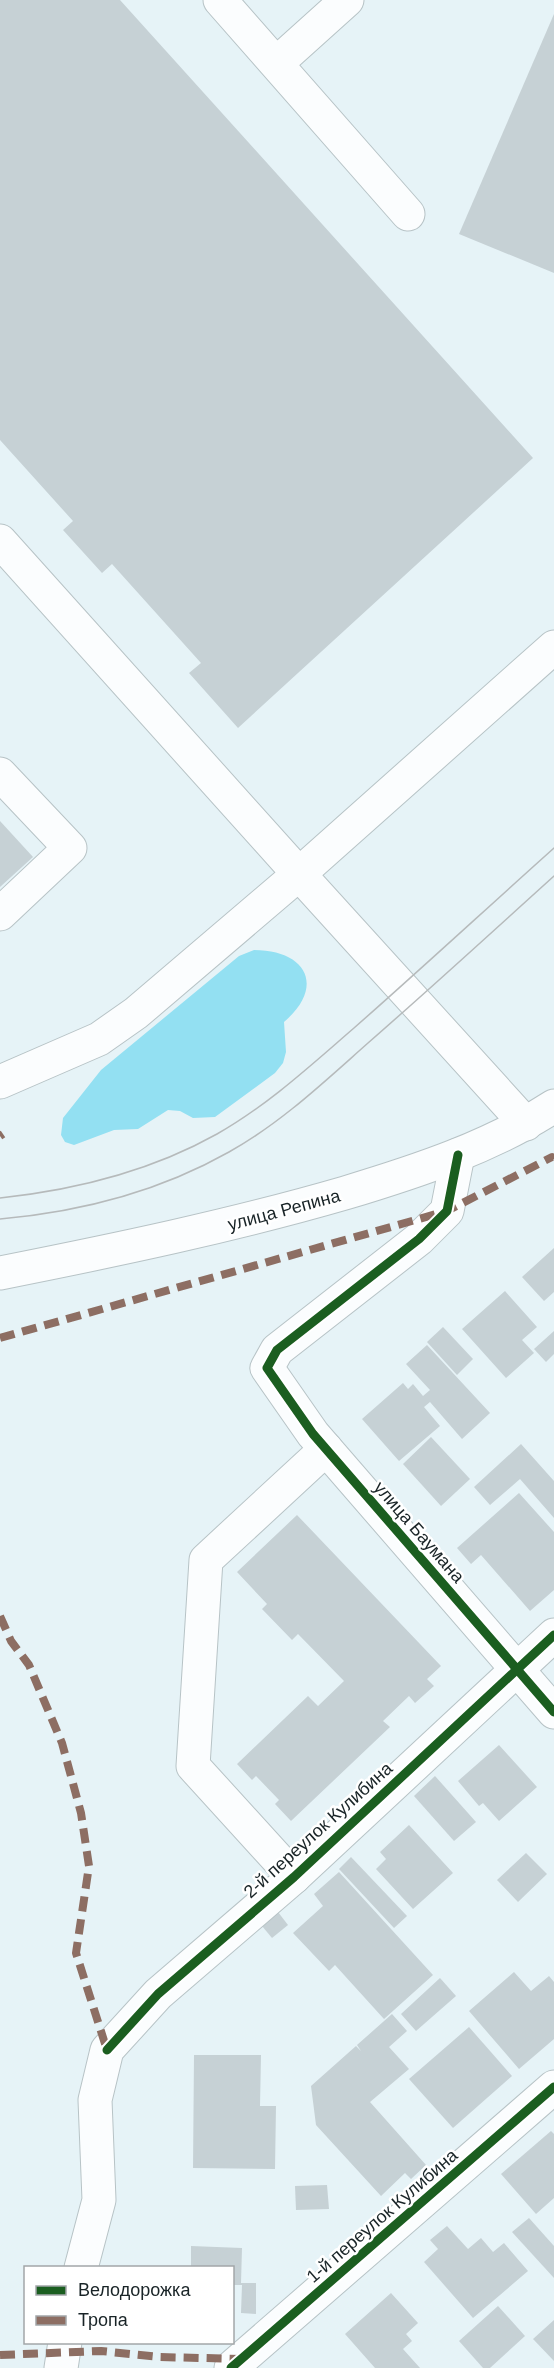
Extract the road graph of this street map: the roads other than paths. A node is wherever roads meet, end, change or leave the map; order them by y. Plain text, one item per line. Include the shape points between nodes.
1 (220, 0) edge
2 (347, 0) edge
3 (277, 63) junction
4 (408, 214) dead end
5 (0, 541) edge
6 (554, 647) edge
7 (0, 774) edge
8 (299, 874) junction
9 (0, 914) edge
10 (0, 1082) edge
11 (554, 1106) edge
12 (526, 1124) junction
13 (458, 1155) junction
14 (0, 1273) edge
15 (326, 1449) junction
16 (554, 1635) edge
17 (515, 1670) junction
18 (554, 1712) edge
19 (294, 1877) junction
20 (554, 2087) edge
21 (82, 2266) edge
22 (65, 2344) edge
23 (61, 2368) edge
24 (231, 2368) edge

1 - 3 street
2 - 3 street
3 - 4 street
5 - 8 street
6 - 8 street
7 - 9 street via 70,848
8 - 10 street via 136,1013 99,1039
8 - 12 street
11 - 12 street, улица Репина
12 - 13 street, улица Репина
13 - 14 street, улица Репина via 390,1179 198,1233
13 - 15 street, улица Баумана via 447,1211 419,1239 277,1350 267,1368
15 - 17 street, улица Баумана
15 - 19 street via 206,1560 193,1766
16 - 17 street, 2-й переулок Кулибина
17 - 18 street, улица Баумана
17 - 19 street, 2-й переулок Кулибина
19 - 21 street, 2-й переулок Кулибина via 158,1994 107,2050 95,2100 99,2200
20 - 24 street, 1-й переулок Кулибина
22 - 23 street

